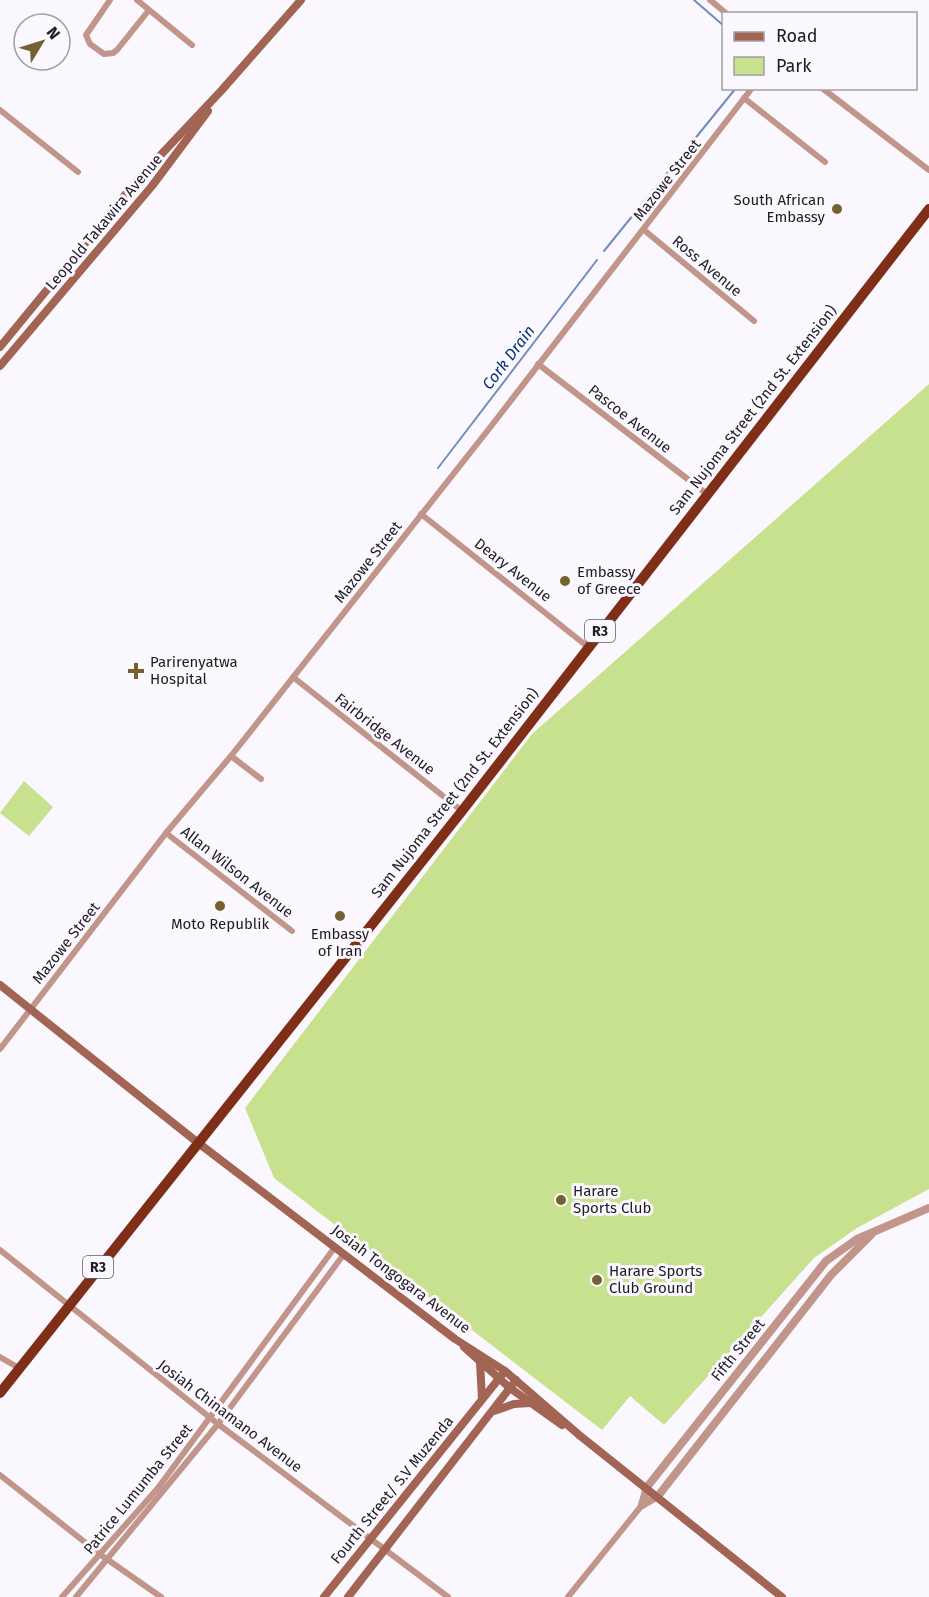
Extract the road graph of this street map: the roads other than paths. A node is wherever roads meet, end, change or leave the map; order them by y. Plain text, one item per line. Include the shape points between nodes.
1 (110, 0) edge
2 (137, 0) edge
3 (300, 0) edge
4 (710, 0) edge
5 (149, 10) junction
6 (724, 12) edge
7 (192, 45) dead end
8 (750, 90) edge
9 (825, 90) edge
10 (222, 91) junction
11 (744, 98) junction
12 (0, 110) edge
13 (825, 162) dead end
14 (929, 170) edge
15 (78, 172) dead end
16 (929, 209) edge
17 (644, 230) junction
18 (754, 321) dead end
19 (0, 347) edge
20 (538, 363) junction
21 (0, 366) edge
22 (707, 494) junction
23 (422, 514) junction
24 (588, 646) junction
25 (293, 677) junction
26 (231, 756) junction
27 (261, 779) dead end
28 (462, 811) junction
29 (166, 833) junction
30 (292, 931) dead end
31 (0, 986) edge
32 (30, 1009) junction
33 (0, 1049) edge
34 (197, 1142) junction
35 (929, 1208) edge
36 (875, 1232) junction
37 (335, 1247) junction
38 (0, 1250) edge
39 (344, 1254) junction
40 (69, 1305) junction
41 (455, 1339) junction
42 (0, 1357) edge
43 (480, 1362) junction
44 (19, 1368) junction
45 (505, 1371) junction
46 (499, 1379) junction
47 (516, 1380) junction
48 (510, 1388) junction
49 (0, 1393) edge
50 (482, 1399) junction
51 (530, 1403) junction
52 (493, 1411) junction
53 (211, 1418) junction
54 (218, 1424) junction
55 (578, 1434) junction
56 (0, 1475) edge
57 (647, 1487) junction
58 (658, 1496) junction
59 (642, 1505) junction
60 (370, 1538) junction
61 (385, 1550) junction
62 (104, 1557) junction
63 (62, 1597) edge
64 (76, 1597) edge
65 (161, 1597) edge
66 (324, 1597) edge
67 (348, 1597) edge
68 (448, 1597) edge
69 (568, 1597) edge
70 (782, 1597) edge

1 - 5 street via 86,35 90,44 104,54 117,50
2 - 5 street
3 - 10 main road, Leopold Takawira Avenue
4 - 6 street
5 - 7 street
8 - 11 street, Mazowe Street
9 - 14 street
10 - 19 main road, Leopold Takawira Avenue via 138,179
10 - 21 main road, Leopold Takawira Avenue via 166,169
11 - 13 street
11 - 17 street, Mazowe Street
12 - 15 street
16 - 22 highway, Sam Nujoma Street (2nd St. Extension) / R3
17 - 18 street, Ross Avenue
17 - 20 street, Mazowe Street
20 - 22 street, Pascoe Avenue
20 - 23 street, Mazowe Street
22 - 24 highway, Sam Nujoma Street (2nd St. Extension) / R3
23 - 24 street, Deary Avenue
23 - 25 street, Mazowe Street
24 - 28 highway, Sam Nujoma Street (2nd St. Extension) / R3
25 - 26 street, Mazowe Street
25 - 28 street, Fairbridge Avenue
26 - 27 street
26 - 29 street, Mazowe Street
28 - 34 highway, Sam Nujoma Street (2nd St. Extension) / R3
29 - 30 street, Allan Wilson Avenue
29 - 32 street, Mazowe Street
31 - 32 main road, Josiah Tongogara Avenue
32 - 33 street, Mazowe Street
32 - 34 main road, Josiah Tongogara Avenue
34 - 37 main road, Josiah Tongogara Avenue
34 - 40 highway, Sam Nujoma Street (2nd St. Extension) / R3
35 - 36 street, Fifth Street
36 - 57 street, Fifth Street via 857,1239 816,1273
36 - 58 street, Fifth Street via 831,1275
37 - 39 main road, Josiah Tongogara Avenue
37 - 53 street, Patrice Lumumba Street
38 - 40 street, Josiah Chinamano Avenue
39 - 41 main road, Josiah Tongogara Avenue
39 - 54 street, Patrice Lumumba Street
40 - 44 highway, Sam Nujoma Street (2nd St. Extension) / R3
40 - 53 street, Josiah Chinamano Avenue
41 - 43 main road
41 - 45 main road, Josiah Tongogara Avenue
42 - 44 street
43 - 46 main road
43 - 50 main road
44 - 49 highway, Sam Nujoma Street (2nd St. Extension) / R3
45 - 46 main road, Fourth Street/ S.V Muzenda
45 - 47 main road, Josiah Tongogara Avenue
46 - 48 main road
46 - 50 main road, Fourth Street/ S.V Muzenda
47 - 48 main road
47 - 55 main road, Josiah Tongogara Avenue
48 - 51 main road
48 - 52 main road
50 - 60 main road, Fourth Street/ S.V Muzenda
51 - 52 main road
51 - 55 main road
52 - 61 main road
53 - 54 street, Josiah Chinamano Avenue
53 - 62 street, Patrice Lumumba Street
54 - 60 street, Josiah Chinamano Avenue
54 - 62 street, Patrice Lumumba Street
55 - 57 main road, Josiah Tongogara Avenue
56 - 62 street
57 - 58 main road, Josiah Tongogara Avenue
57 - 59 street, Fifth Street
58 - 59 street, Fifth Street
58 - 70 main road, Josiah Tongogara Avenue
59 - 69 street, Fifth Street
60 - 61 street, Josiah Chinamano Avenue
60 - 66 main road, Fourth Street/ S.V Muzenda
61 - 67 main road
61 - 68 street, Josiah Chinamano Avenue
62 - 63 street, Patrice Lumumba Street
62 - 64 street, Patrice Lumumba Street
62 - 65 street

